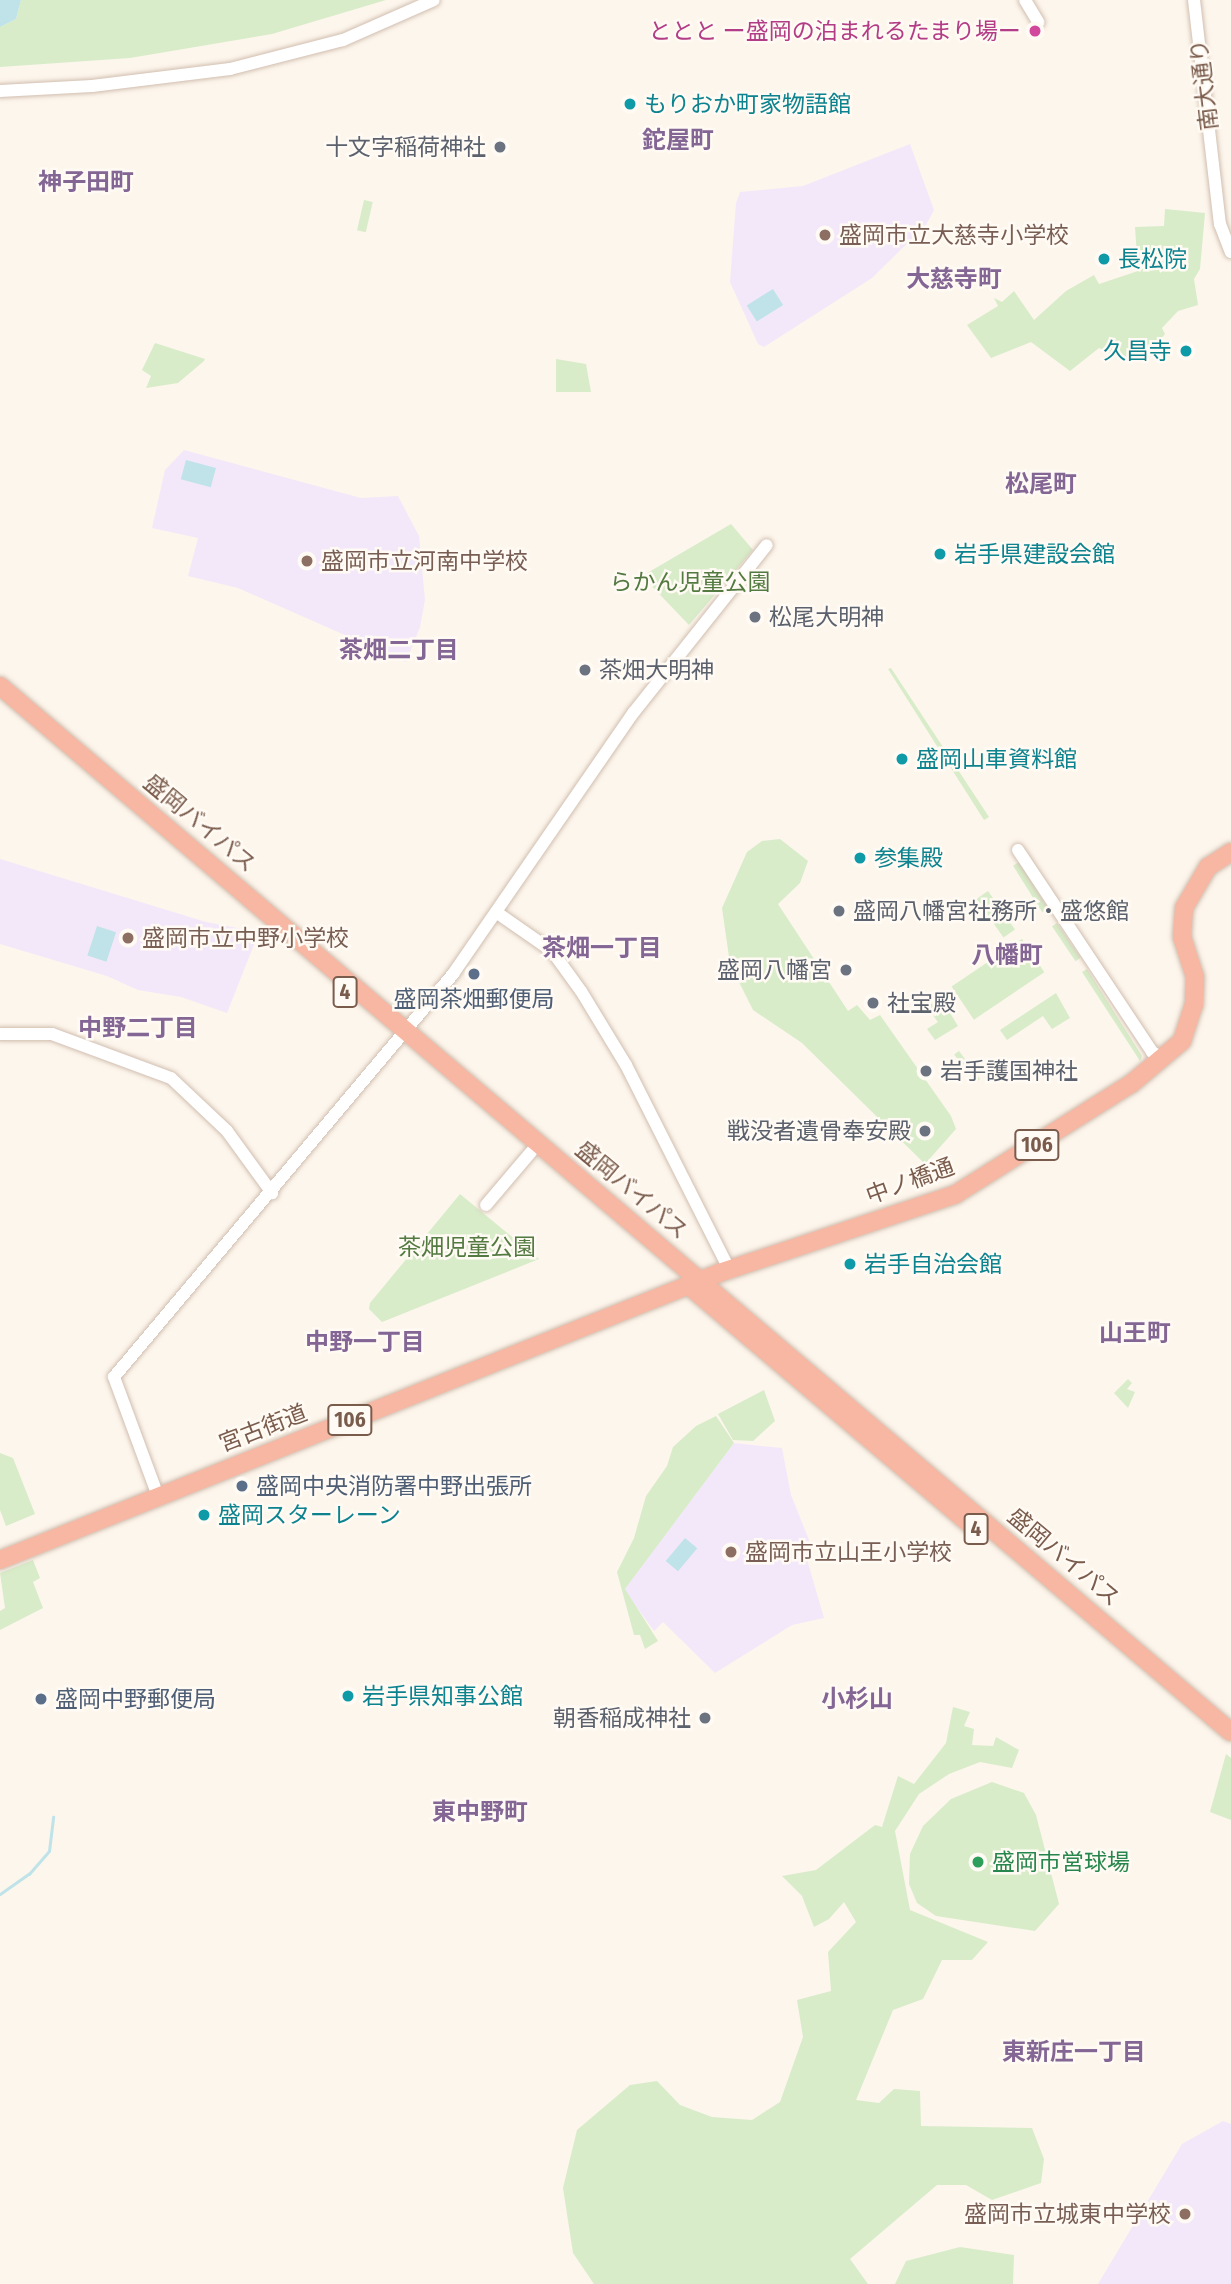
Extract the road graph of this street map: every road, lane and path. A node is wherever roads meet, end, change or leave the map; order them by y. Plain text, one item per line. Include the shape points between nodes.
1 (434, 0) edge
2 (1026, 0) edge
3 (1194, 0) edge
4 (1038, 22) dead end
5 (0, 91) edge
6 (1231, 252) edge
7 (767, 545) dead end
8 (0, 686) edge
9 (0, 701) edge
10 (1018, 850) dead end
11 (1231, 852) edge
12 (496, 912) junction
13 (0, 1034) edge
14 (402, 1034) junction
15 (1164, 1059) junction
16 (531, 1152) junction
17 (272, 1193) junction
18 (486, 1205) dead end
19 (729, 1269) junction
20 (695, 1283) junction
21 (158, 1496) junction
22 (0, 1560) edge
23 (1231, 1732) edge
24 (1231, 1743) edge

1 - 5 street via 343,40 230,69 92,86
2 - 4 street
3 - 6 street, 南大通り via 1219,219
7 - 12 street via 634,712
8 - 14 highway, 盛岡バイパス / 4
9 - 14 highway, 盛岡バイパス / 4
10 - 15 street via 1152,1052
11 - 15 highway, 中ノ橋通 / 106 via 1208,867 1184,908 1182,937 1195,977 1194,1005 1182,1041
12 - 14 street
12 - 19 street via 552,951 581,991 626,1065
13 - 17 street via 52,1034 171,1078 227,1131
14 - 16 highway, 盛岡バイパス / 4
14 - 17 street
14 - 20 highway, 盛岡バイパス / 4
15 - 19 highway, 中ノ橋通 / 106 via 956,1194
16 - 18 street
16 - 20 highway, 盛岡バイパス / 4
17 - 21 street via 114,1377
19 - 20 highway, 中ノ橋通 / 106
20 - 21 highway, 宮古街道 / 106
20 - 23 highway, 盛岡バイパス / 4
20 - 24 highway, 盛岡バイパス / 4
21 - 22 highway, 宮古街道 / 106

